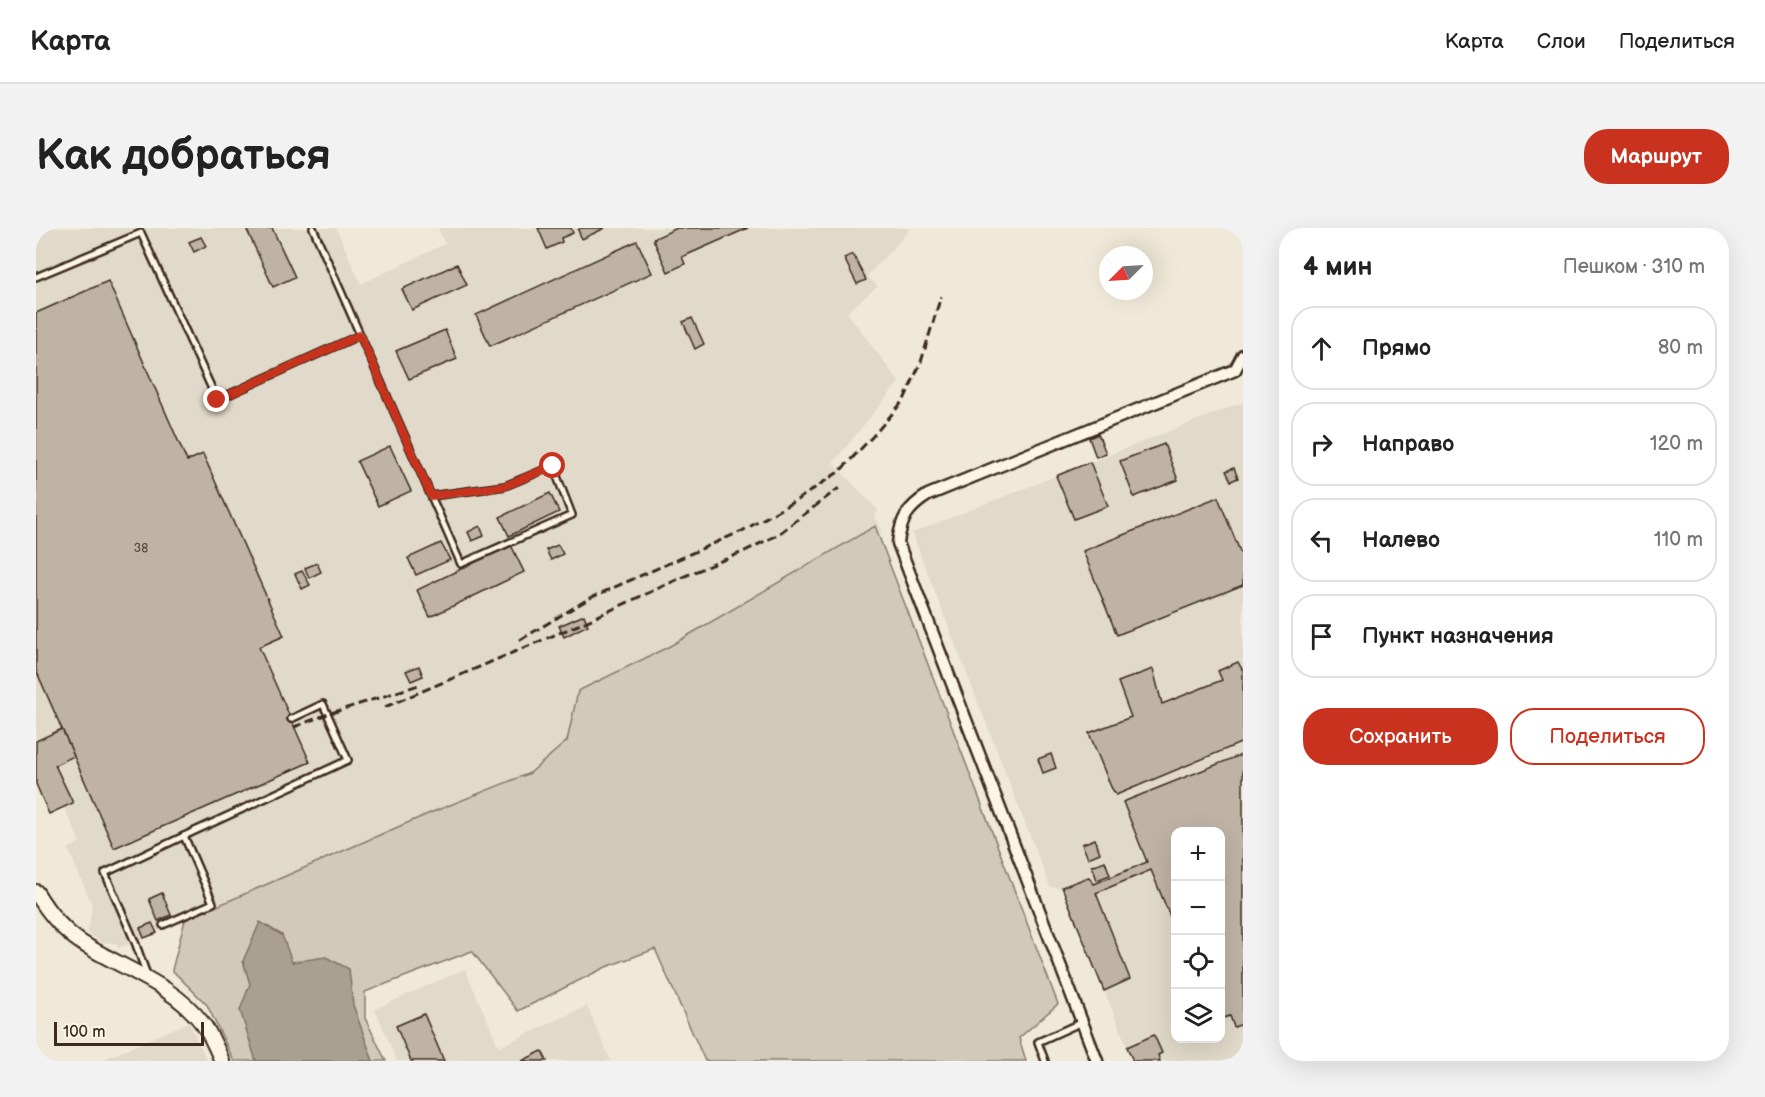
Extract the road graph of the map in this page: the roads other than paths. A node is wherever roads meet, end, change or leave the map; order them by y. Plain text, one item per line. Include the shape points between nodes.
1 (313, 228) edge
2 (36, 278) edge
3 (360, 335) junction
4 (1243, 355) edge
5 (431, 496) junction
6 (291, 719) dead end
7 (184, 836) junction
8 (36, 892) edge
9 (163, 925) dead end
10 (148, 980) junction
11 (1082, 1022) junction
12 (222, 1061) edge
13 (1046, 1061) edge
14 (1097, 1061) edge

1 - 3 lane
2 - 3 lane via 141,233 217,400
3 - 5 lane
4 - 11 street via 1235,370 928,495 916,502 900,526 897,543
5 - 5 lane via 461,564 572,515 553,466 505,486
6 - 7 lane via 323,704 348,760
7 - 9 lane via 213,903
7 - 10 lane via 105,873
8 - 10 street via 62,927 81,942
10 - 12 street via 187,1006 204,1025
11 - 13 lane via 1038,1042
11 - 14 street

